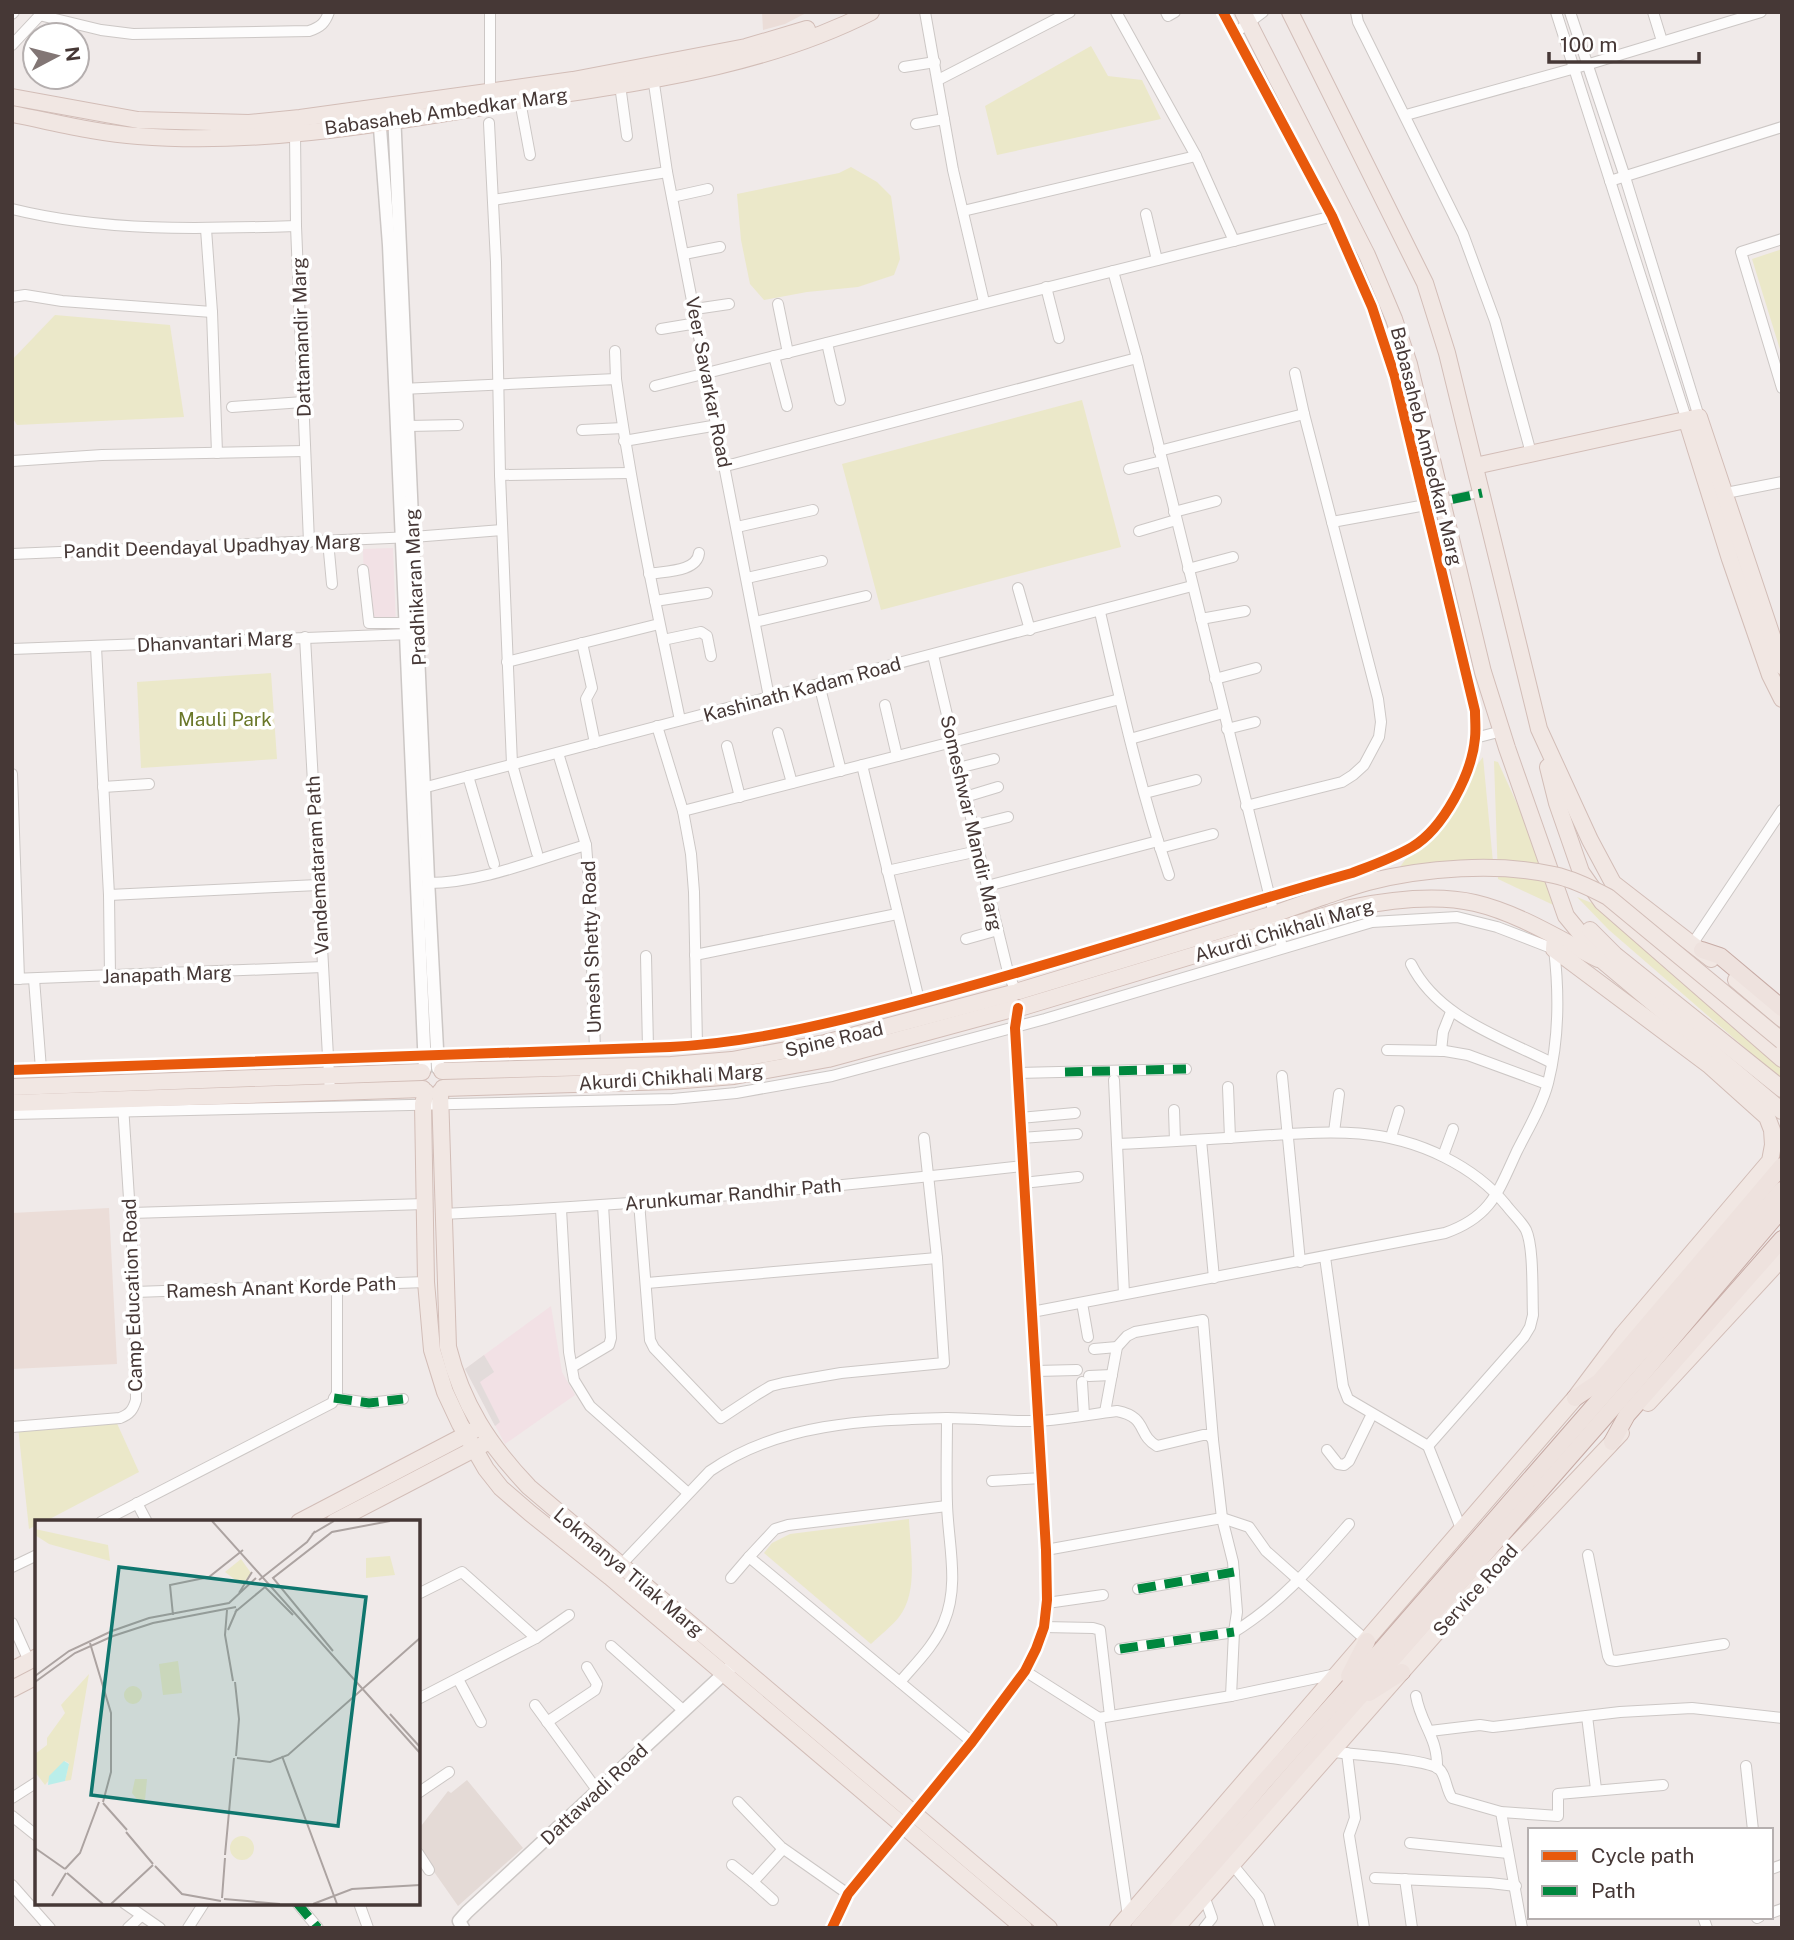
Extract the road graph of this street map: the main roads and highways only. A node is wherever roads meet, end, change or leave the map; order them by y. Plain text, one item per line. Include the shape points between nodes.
1 (848, 12) edge
2 (871, 12) edge
3 (1290, 12) edge
4 (1246, 18) edge
5 (652, 73) junction
6 (12, 97) edge
7 (490, 107) junction
8 (12, 114) edge
9 (387, 114) junction
10 (1475, 466) junction
11 (1717, 495) junction
12 (1781, 662) edge
13 (1782, 699) edge
14 (1539, 729) junction
15 (1554, 879) junction
16 (1276, 922) junction
17 (1555, 943) junction
18 (1697, 946) junction
19 (1603, 961) junction
20 (1017, 1000) junction
21 (1782, 1008) edge
22 (1782, 1019) edge
23 (1782, 1041) edge
24 (1782, 1059) edge
25 (432, 1065) junction
26 (12, 1087) edge
27 (1782, 1089) edge
28 (432, 1095) junction
29 (12, 1103) edge
30 (1775, 1114) edge
31 (1782, 1166) edge
32 (1782, 1189) edge
33 (1782, 1209) edge
34 (1782, 1239) edge
35 (1782, 1258) edge
36 (1575, 1398) junction
37 (477, 1438) junction
38 (1612, 1442) junction
39 (303, 1520) edge
40 (337, 1520) edge
41 (1367, 1641) junction
42 (33, 1659) edge
43 (1392, 1660) junction
44 (12, 1670) edge
45 (35, 1677) edge
46 (12, 1689) edge
47 (1347, 1698) junction
48 (1267, 1788) junction
49 (990, 1889) junction
50 (1128, 1924) edge
51 (1024, 1928) edge
52 (1049, 1928) edge
53 (1157, 1928) edge
54 (1176, 1928) edge

1 - 5 main road, Babasaheb Ambedkar Marg via 775,40
2 - 5 main road, Babasaheb Ambedkar Marg via 779,51
3 - 10 main road via 1425,283
4 - 15 main road, Babasaheb Ambedkar Marg via 1339,215 1380,285 1405,352 1483,672
5 - 7 main road, Babasaheb Ambedkar Marg
5 - 7 main road, Babasaheb Ambedkar Marg via 620,85
6 - 9 main road, Babasaheb Ambedkar Marg via 138,120 249,123
7 - 9 main road, Babasaheb Ambedkar Marg
8 - 9 main road, Babasaheb Ambedkar Marg via 137,136 205,138 295,133
10 - 11 main road via 1693,419
10 - 14 main road
11 - 12 main road
11 - 13 main road via 1766,662
14 - 18 main road via 1613,883
14 - 24 main road via 1557,803 1591,888 1631,929
15 - 19 main road, Babasaheb Ambedkar Marg via 1566,916
15 - 27 main road via 1588,929 1615,955
16 - 17 main road, Akurdi Chikhali Marg via 1369,905 1459,900 1491,908
16 - 20 main road, Akurdi Chikhali Marg
16 - 23 main road, bridge via 1322,897 1368,882 1446,869 1515,869 1555,875 1608,897
17 - 19 main road
17 - 30 main road, Akurdi Chikhali Marg
18 - 21 highway via 1720,956
18 - 22 main road
19 - 30 main road
20 - 25 main road, Spine Road via 732,1060 671,1065
20 - 28 main road, Akurdi Chikhali Marg via 828,1059 734,1076
25 - 26 main road
25 - 28 main road via 419,1081
25 - 28 main road via 446,1080
28 - 29 main road, Akurdi Chikhali Marg via 330,1093 123,1105
28 - 37 main road, Lokmanya Tilak Marg via 448,1348
28 - 37 main road, Lokmanya Tilak Marg via 425,1204 432,1350 445,1392
30 - 36 main road via 1770,1161 1623,1334
31 - 36 highway via 1599,1382
32 - 43 highway
33 - 43 highway
34 - 38 highway via 1628,1415
35 - 38 main road, Service Road
36 - 41 main road
37 - 39 main road
37 - 40 main road
37 - 49 main road, Lokmanya Tilak Marg via 501,1488 616,1571
38 - 43 main road, Service Road via 1487,1575
41 - 47 highway
41 - 50 main road
42 - 44 main road
43 - 47 highway
43 - 47 highway
43 - 54 main road, Service Road via 1339,1753
45 - 46 main road
47 - 48 highway
48 - 50 highway
48 - 53 highway
49 - 51 main road, Lokmanya Tilak Marg
49 - 52 main road, Lokmanya Tilak Marg

